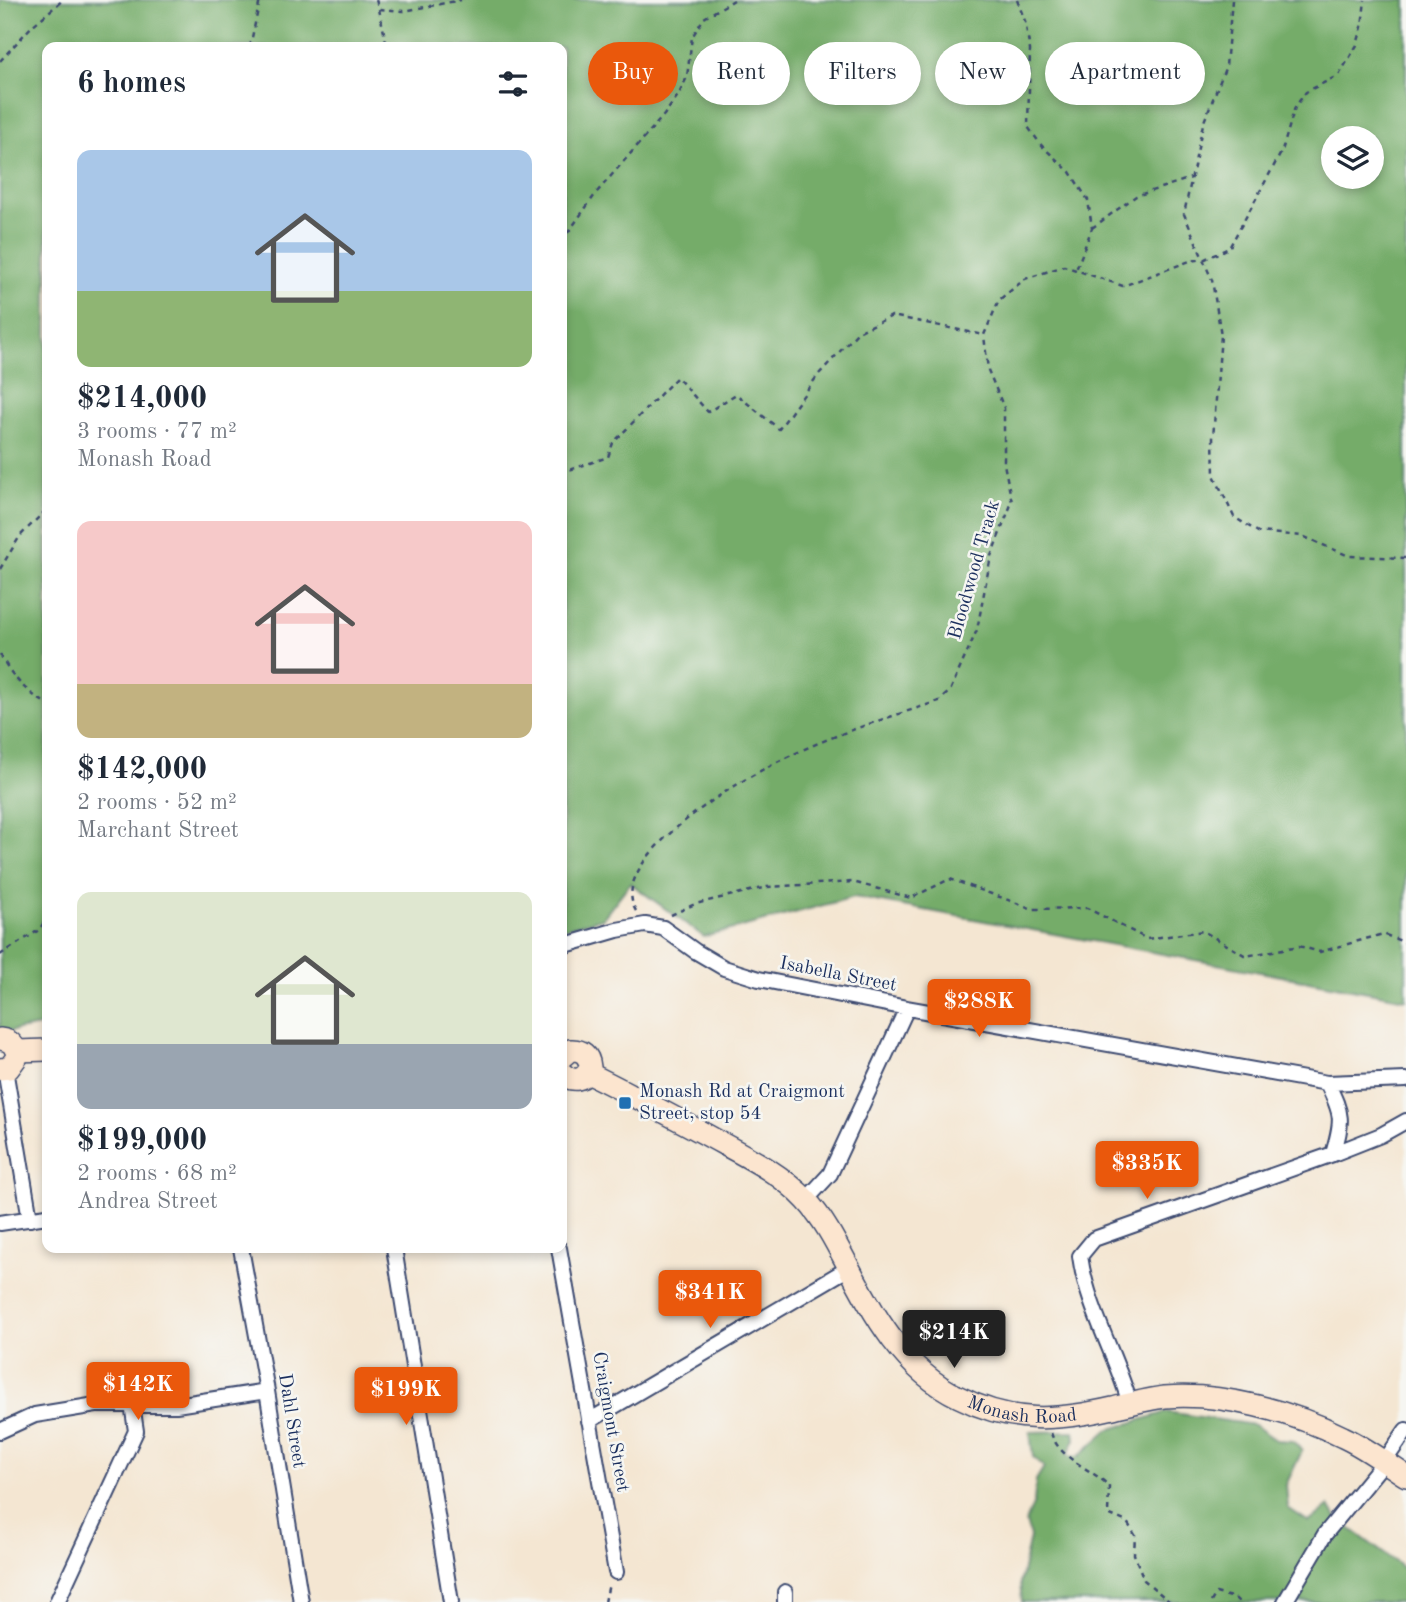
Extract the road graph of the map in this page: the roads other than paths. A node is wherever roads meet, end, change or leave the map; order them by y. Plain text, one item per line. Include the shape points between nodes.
1 (567, 945) edge
2 (907, 1009) junction
3 (8, 1045) edge
4 (42, 1049) edge
5 (2, 1069) edge
6 (567, 1076) edge
7 (1406, 1080) edge
8 (1327, 1083) junction
9 (1406, 1121) edge
10 (1333, 1154) junction
11 (806, 1200) junction
12 (42, 1217) edge
13 (30, 1219) junction
14 (0, 1223) edge
15 (242, 1253) edge
16 (395, 1253) edge
17 (560, 1253) edge
18 (849, 1268) junction
19 (267, 1391) junction
20 (132, 1404) junction
21 (1130, 1404) junction
22 (589, 1421) junction
23 (1406, 1430) edge
24 (0, 1431) edge
25 (1384, 1462) junction
26 (1406, 1476) edge
27 (616, 1572) road end
28 (57, 1602) edge
29 (301, 1602) edge
30 (451, 1602) edge
31 (1285, 1602) edge

1 - 2 street, Isabella Street via 645,925 663,928 724,968
2 - 8 street, Isabella Street
2 - 11 street via 830,1174
3 - 4 street
3 - 5 street via 14,1063
5 - 13 street
6 - 11 street, Monash Road via 578,1080 588,1073 749,1158
7 - 8 street, Isabella Street
8 - 10 street via 1341,1126
9 - 10 street
10 - 21 street via 1094,1239 1080,1256 1083,1276
11 - 18 street, Monash Road
12 - 13 street
13 - 14 street
15 - 19 street, Dahl Street
16 - 30 street
17 - 22 street, Craigmont Street
18 - 21 street, Monash Road via 906,1359 933,1382 984,1408 1046,1419
18 - 22 street
19 - 20 street via 176,1405
19 - 29 street, Dahl Street
20 - 24 street via 36,1415
20 - 28 street via 136,1431
21 - 25 street, Monash Road via 1204,1396 1262,1408 1311,1422
22 - 27 street, Craigmont Street
23 - 25 street
25 - 26 street, Monash Road
25 - 31 street via 1325,1534

